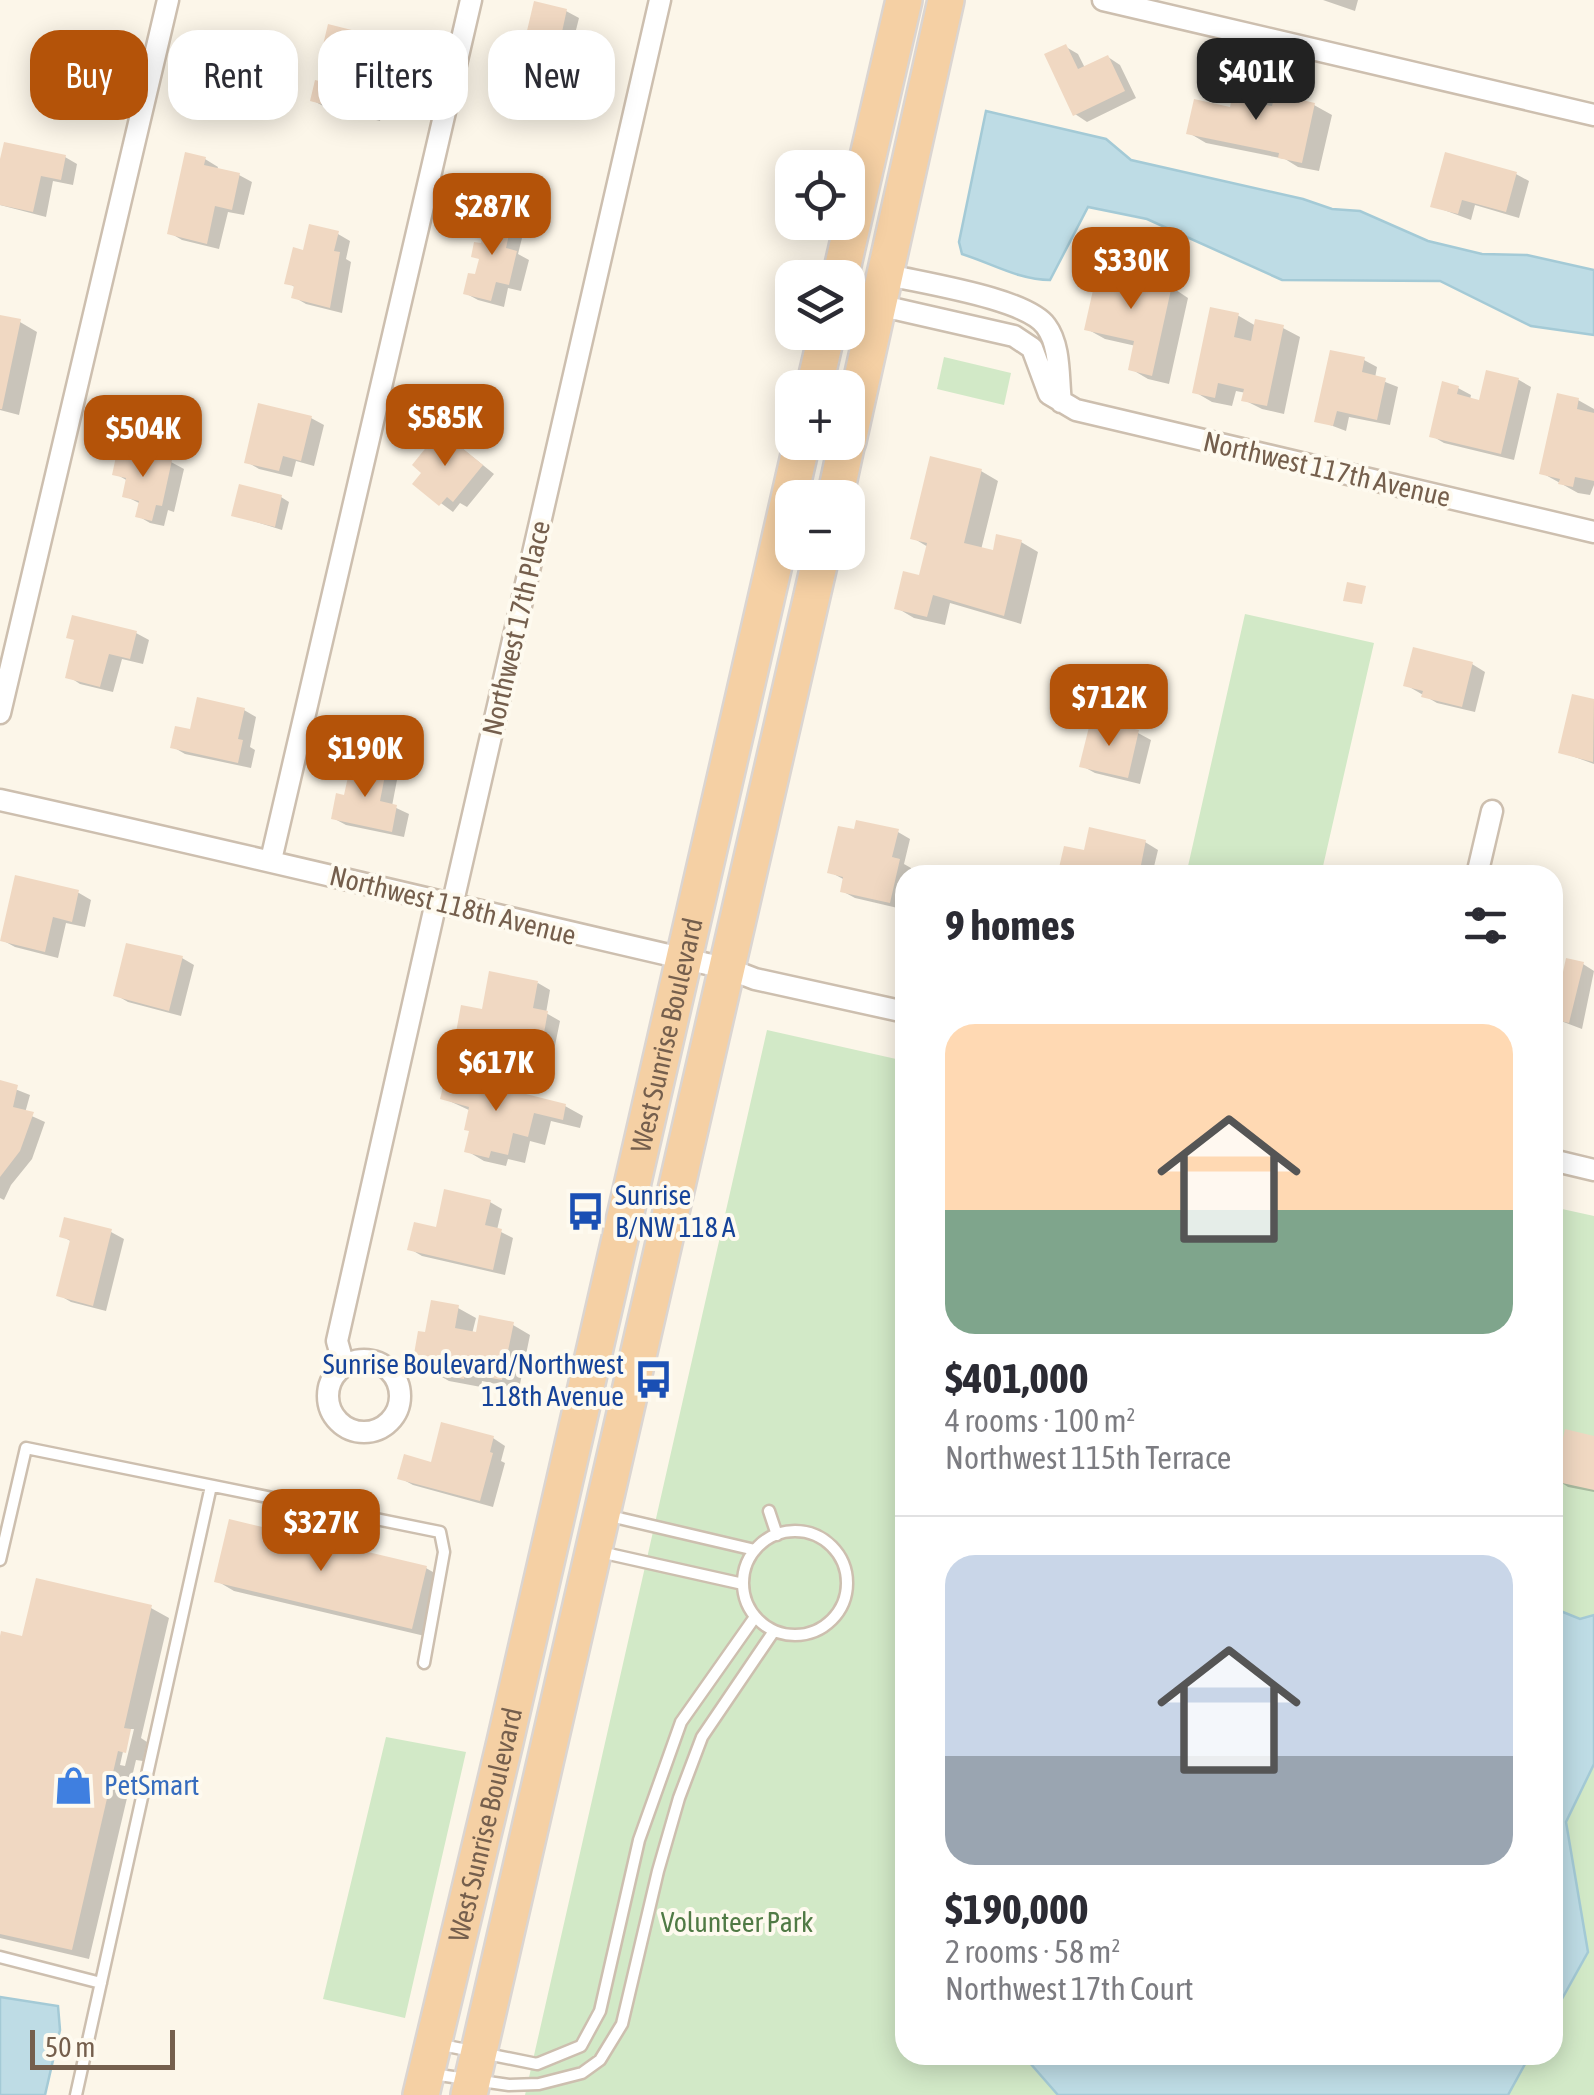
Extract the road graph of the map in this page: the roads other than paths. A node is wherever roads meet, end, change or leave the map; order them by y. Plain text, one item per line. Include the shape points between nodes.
1 (168, 0) edge
2 (471, 0) edge
3 (660, 0) edge
4 (904, 0) edge
5 (946, 0) edge
6 (1103, 0) edge
7 (1594, 115) edge
8 (844, 260) edge
9 (881, 290) junction
10 (980, 296) junction
11 (973, 327) junction
12 (863, 370) edge
13 (1061, 402) junction
14 (798, 460) edge
15 (1594, 532) edge
16 (818, 570) edge
17 (0, 714) edge
18 (0, 800) edge
19 (1492, 811) dead end
20 (272, 860) junction
21 (1479, 865) edge
22 (444, 904) junction
23 (682, 958) junction
24 (730, 969) junction
25 (895, 1010) edge
26 (1563, 1163) edge
27 (1594, 1170) edge
28 (344, 1366) dead end
29 (211, 1486) junction
30 (770, 1511) dead end
31 (603, 1514) junction
32 (777, 1535) junction
33 (755, 1550) junction
34 (594, 1551) junction
35 (0, 1560) edge
36 (743, 1584) junction
37 (755, 1617) junction
38 (774, 1631) junction
39 (424, 1663) dead end
40 (0, 1958) edge
41 (101, 1982) junction
42 (426, 2070) edge
43 (473, 2076) edge
44 (76, 2095) edge

1 - 17 street
2 - 20 street
3 - 22 street, Northwest 17th Place
4 - 8 highway
5 - 9 highway
6 - 7 street
9 - 10 street
9 - 11 street
9 - 12 highway
10 - 11 street
10 - 13 street via 1020,306 1046,325
11 - 13 street via 1014,336 1032,348 1048,394
13 - 15 street, Northwest 117th Avenue
14 - 23 highway, West Sunrise Boulevard
16 - 24 highway, West Sunrise Boulevard
18 - 20 street, Northwest 118th Avenue
19 - 21 street
20 - 22 street, Northwest 118th Avenue
22 - 23 street, Northwest 118th Avenue
22 - 28 street, Northwest 17th Place via 337,1342
23 - 24 street, Northwest 118th Avenue
23 - 42 highway, West Sunrise Boulevard
24 - 25 street, Northwest 118th Avenue
24 - 31 highway, West Sunrise Boulevard
26 - 27 street
29 - 35 lane via 26,1448
29 - 39 lane via 440,1532 444,1552
29 - 41 lane
30 - 32 lane
31 - 33 lane
31 - 34 highway, West Sunrise Boulevard
32 - 33 lane
32 - 38 lane via 797,1531 825,1540 847,1582 827,1624 800,1636
33 - 36 lane
34 - 36 lane
34 - 43 highway, West Sunrise Boulevard
36 - 37 lane
37 - 38 lane
37 - 43 lane via 672,1741 638,1840 592,2030 581,2046 558,2058
38 - 43 lane via 702,1737 613,2042 600,2060 562,2080 509,2085
40 - 41 lane
41 - 44 lane
42 - 43 lane
42 - 43 lane

